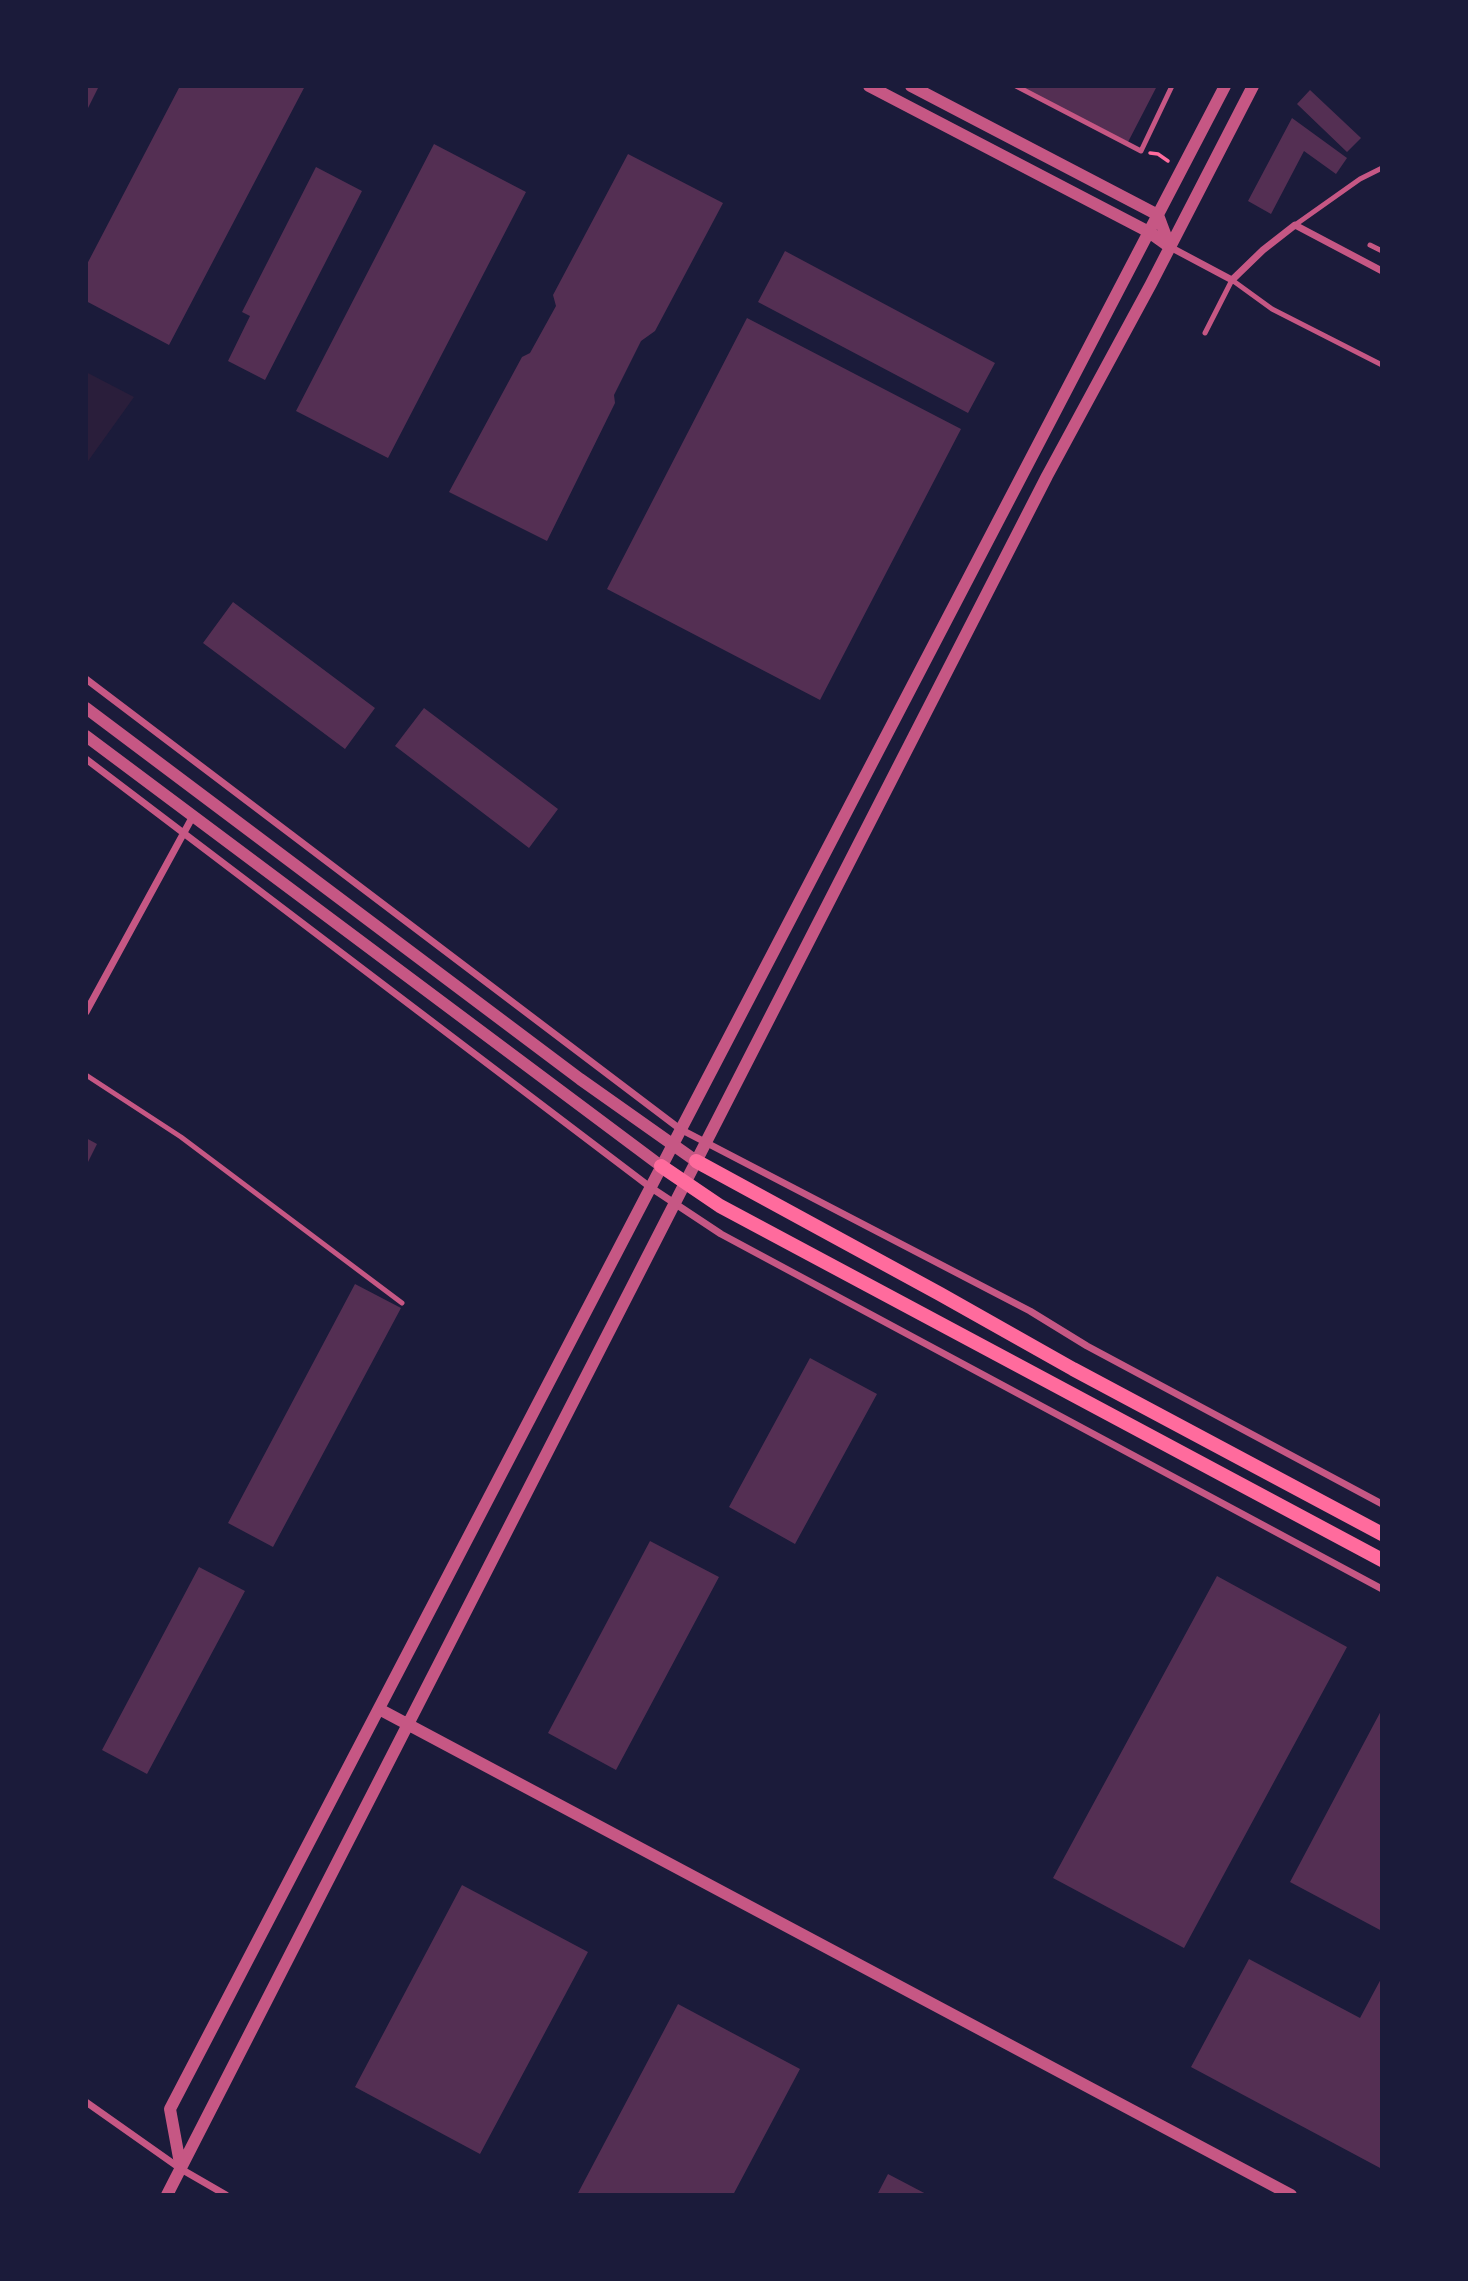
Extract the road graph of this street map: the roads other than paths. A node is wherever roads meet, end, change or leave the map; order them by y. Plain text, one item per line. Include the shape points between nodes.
1 (869, 86) edge
2 (911, 86) edge
3 (1016, 86) edge
4 (1172, 86) edge
5 (1226, 86) edge
6 (1253, 86) edge
7 (1382, 168) edge
8 (1158, 215) junction
9 (1294, 225) junction
10 (1149, 232) junction
11 (1370, 245) dead end
12 (1170, 247) junction
13 (1382, 251) edge
14 (1382, 271) edge
15 (1232, 280) junction
16 (1205, 333) dead end
17 (1382, 365) edge
18 (86, 679) edge
19 (86, 708) edge
20 (86, 736) edge
21 (86, 759) edge
22 (193, 816) junction
23 (184, 833) junction
24 (86, 1012) edge
25 (86, 1075) edge
26 (680, 1129) junction
27 (706, 1142) junction
28 (672, 1144) junction
29 (696, 1161) junction
30 (661, 1166) junction
31 (685, 1182) junction
32 (650, 1187) junction
33 (675, 1204) junction
34 (402, 1303) dead end
35 (1382, 1504) edge
36 (1382, 1534) edge
37 (1382, 1560) edge
38 (1382, 1589) edge
39 (379, 1709) junction
40 (408, 1725) junction
41 (86, 2102) edge
42 (181, 2169) junction
43 (167, 2195) edge
44 (226, 2195) edge
45 (1291, 2195) edge

1 - 10 street
2 - 8 street
3 - 4 lane via 1141,151
5 - 8 street
6 - 12 street
7 - 9 lane
8 - 10 street
8 - 12 street
9 - 14 street
9 - 15 street
10 - 12 street
10 - 26 street
11 - 13 lane
12 - 15 street
12 - 27 street
15 - 16 lane
15 - 17 lane via 1272,309
18 - 26 street
19 - 28 street
20 - 22 street
21 - 23 street
22 - 23 street
22 - 30 street
23 - 24 street
23 - 32 street
25 - 34 lane via 181,1137
26 - 27 street
26 - 28 street
27 - 29 street
27 - 35 street via 1030,1311
28 - 29 street
28 - 30 street
29 - 31 street
29 - 36 main road
30 - 31 main road
30 - 32 street
31 - 33 street
31 - 37 main road via 720,1206
32 - 33 street
32 - 39 street
33 - 38 street via 839,1299
33 - 40 street
39 - 40 street
39 - 42 street via 170,2109
40 - 42 street
40 - 45 street
41 - 42 street
42 - 43 street
42 - 44 street

